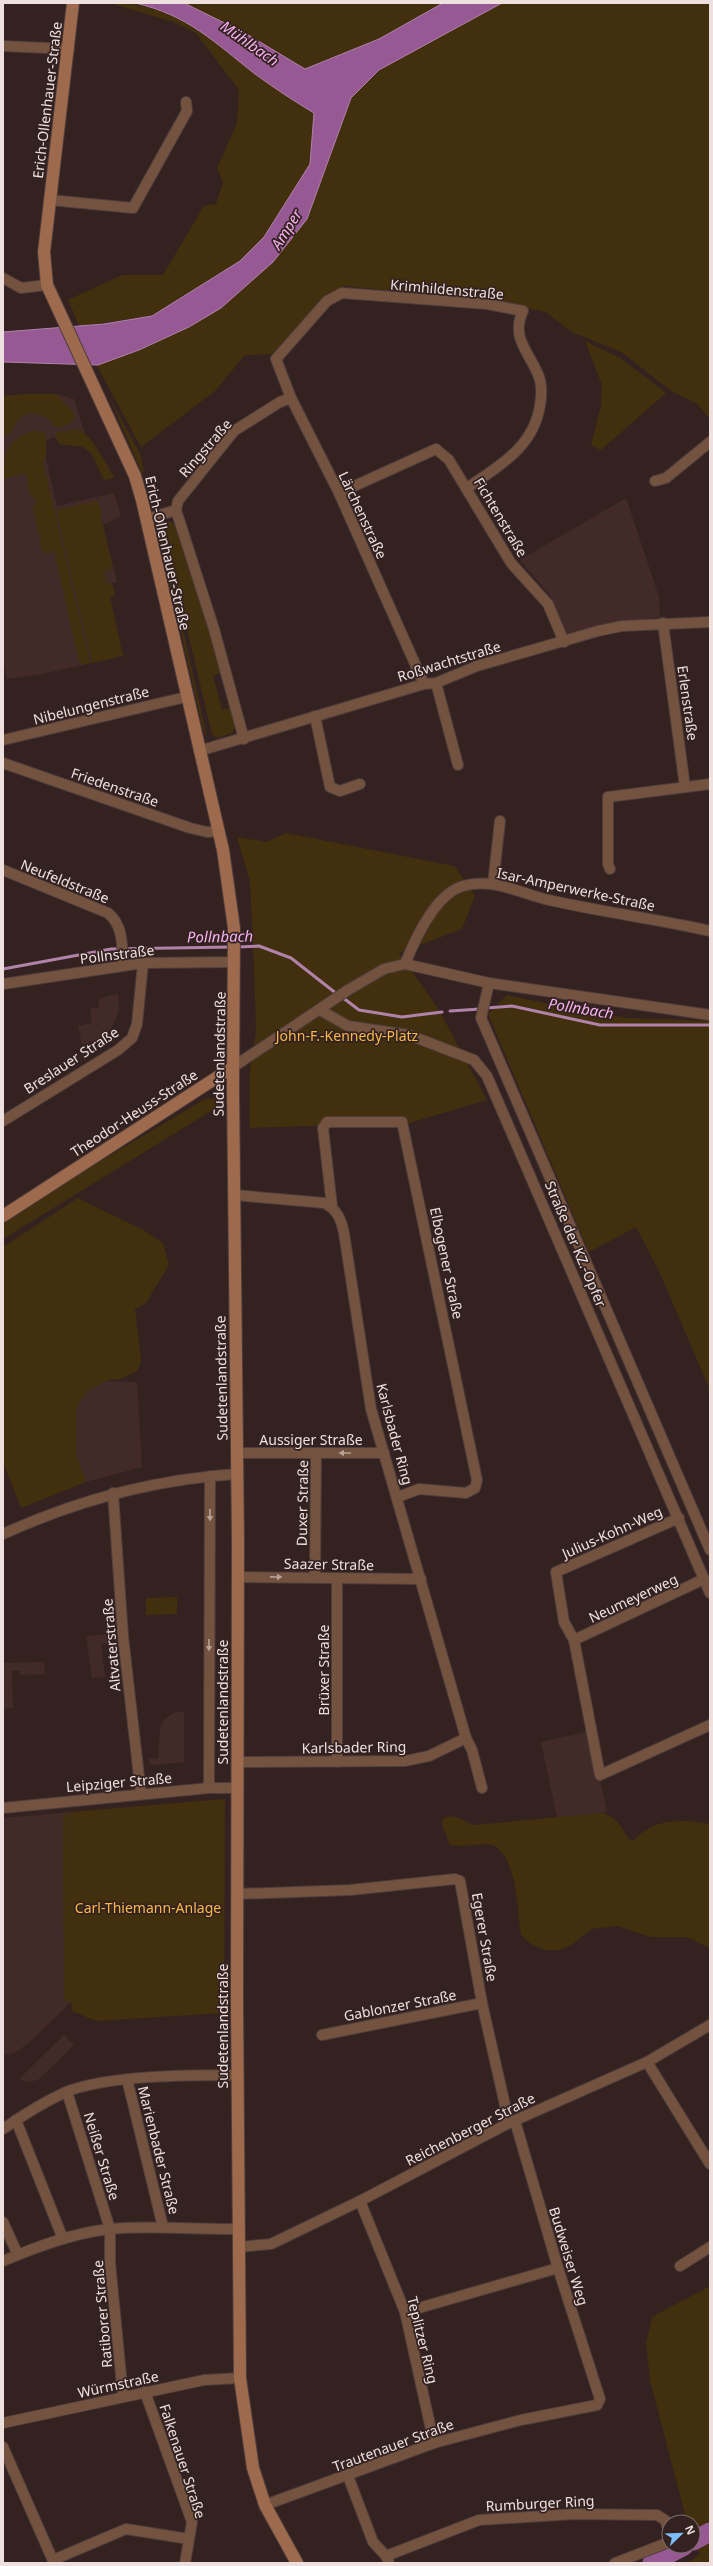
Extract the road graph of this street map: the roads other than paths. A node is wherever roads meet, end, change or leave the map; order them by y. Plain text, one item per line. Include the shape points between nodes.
1 (73, 3) edge
2 (3, 46) edge
3 (69, 49) junction
4 (186, 102) dead end
5 (50, 200) junction
6 (3, 278) edge
7 (47, 285) junction
8 (276, 359) joint
9 (291, 398) junction
10 (710, 442) edge
11 (654, 481) dead end
12 (467, 488) junction
13 (339, 493) junction
14 (176, 510) junction
15 (147, 519) junction
16 (710, 622) edge
17 (663, 623) junction
18 (564, 642) junction
19 (436, 683) junction
20 (424, 684) junction
21 (186, 697) junction
22 (315, 716) junction
23 (244, 739) junction
24 (3, 740) edge
25 (199, 751) junction
26 (3, 763) edge
27 (458, 765) dead end
28 (360, 784) dead end
29 (710, 784) edge
30 (685, 787) junction
31 (500, 821) dead end
32 (219, 831) junction
33 (610, 869) dead end
34 (3, 870) edge
35 (494, 884) junction
36 (710, 931) edge
37 (235, 958) junction
38 (143, 964) junction
39 (405, 964) junction
40 (123, 966) junction
41 (489, 983) junction
42 (3, 984) edge
43 (320, 1010) junction
44 (710, 1015) edge
45 (232, 1067) junction
46 (3, 1121) edge
47 (235, 1195) junction
48 (332, 1206) junction
49 (3, 1216) edge
50 (237, 1453) junction
51 (316, 1453) junction
52 (384, 1453) junction
53 (237, 1474) junction
54 (210, 1476) junction
55 (113, 1493) junction
56 (398, 1497) junction
57 (679, 1518) junction
58 (3, 1534) edge
59 (710, 1550) edge
60 (237, 1577) junction
61 (315, 1577) junction
62 (337, 1578) junction
63 (421, 1579) junction
64 (704, 1580) junction
65 (710, 1593) edge
66 (574, 1640) junction
67 (710, 1725) edge
68 (466, 1738) junction
69 (238, 1762) junction
70 (337, 1762) junction
71 (209, 1788) junction
72 (238, 1788) junction
73 (482, 1788) dead end
74 (141, 1794) junction
75 (3, 1808) edge
76 (238, 1894) junction
77 (482, 2003) junction
78 (710, 2025) edge
79 (322, 2035) dead end
80 (647, 2062) junction
81 (238, 2075) junction
82 (127, 2079) junction
83 (67, 2092) junction
84 (16, 2120) junction
85 (512, 2122) junction
86 (3, 2129) edge
87 (710, 2164) edge
88 (360, 2201) junction
89 (3, 2222) edge
90 (163, 2227) junction
91 (110, 2229) junction
92 (239, 2229) junction
93 (63, 2239) junction
94 (239, 2247) junction
95 (710, 2248) edge
96 (18, 2255) junction
97 (3, 2261) edge
98 (680, 2266) dead end
99 (558, 2268) junction
100 (405, 2312) junction
101 (240, 2378) junction
102 (145, 2392) junction
103 (123, 2396) junction
104 (600, 2399) joint
105 (3, 2423) edge
106 (434, 2443) junction
107 (3, 2447) edge
108 (348, 2476) junction
109 (265, 2505) junction
110 (661, 2518) edge
111 (189, 2539) junction
112 (661, 2545) edge
113 (387, 2559) edge
114 (53, 2561) edge
115 (185, 2563) edge
116 (297, 2563) edge
117 (615, 2563) edge

1 - 3 street, Erich-Ollenhauer-Straße
2 - 3 street
3 - 5 street, Erich-Ollenhauer-Straße
4 - 5 street via 186,110 133,208
5 - 7 street, Erich-Ollenhauer-Straße via 44,252
6 - 7 street via 21,288
7 - 15 street, Erich-Ollenhauer-Straße via 135,476
8 - 9 street, Lärchenstraße
8 - 12 street, Krimhildenstraße via 326,301 342,293 487,304 523,311 519,320 518,336 541,384 539,415 530,437 517,452
9 - 13 street, Lärchenstraße
9 - 14 street, Ringstraße via 280,402 234,431 178,500
10 - 11 street via 666,478
12 - 13 street, Fichtenstraße via 449,460 436,449
12 - 18 street, Fichtenstraße via 511,563 548,604
13 - 20 street, Lärchenstraße
14 - 15 street
14 - 23 street, Erich-Ollenhauer-Straße via 214,629
15 - 21 street, Erich-Ollenhauer-Straße
16 - 17 street, Roßwachtstraße
17 - 18 street, Roßwachtstraße via 622,626
17 - 30 street, Erlenstraße
18 - 19 street, Roßwachtstraße via 477,666
19 - 20 street, Roßwachtstraße
19 - 27 street
20 - 22 street, Roßwachtstraße
21 - 24 street, Nibelungenstraße
21 - 25 street, Erich-Ollenhauer-Straße
22 - 23 street, Roßwachtstraße
22 - 28 street via 330,787 340,791
23 - 25 street, Roßwachtstraße
25 - 32 street, Erich-Ollenhauer-Straße
26 - 32 street, Friedenstraße via 190,828 206,832
29 - 30 street
30 - 33 street via 608,797
31 - 35 street
32 - 37 street, Sudetenlandstraße via 231,895
34 - 40 street, Neufeldstraße via 108,913 116,919 122,943
35 - 36 street, Isar-Amperwerke-Straße via 548,900
35 - 39 street, Isar-Amperwerke-Straße via 463,886 447,896 418,932
37 - 38 street, Pollnstraße
37 - 45 street, Sudetenlandstraße
38 - 40 street, Pollnstraße
38 - 46 street, Breslauer Straße via 137,1024 132,1038 118,1050
39 - 41 street, Theodor-Heuss-Straße
39 - 43 street, Theodor-Heuss-Straße via 384,969
40 - 42 street, Pollnstraße
41 - 44 street, Theodor-Heuss-Straße
41 - 59 street via 481,1018
43 - 45 street, Theodor-Heuss-Straße
43 - 57 street, Straße der KZ.-Opfer via 348,1026 409,1035 474,1060 487,1076
45 - 47 street, Sudetenlandstraße
45 - 49 street, Theodor-Heuss-Straße
47 - 48 street via 287,1198
47 - 50 street, Sudetenlandstraße
48 - 52 street, Karlsbader Ring via 342,1224 371,1409
48 - 56 street, Elbogener Straße via 323,1128 327,1122 402,1122 477,1480 475,1488 466,1493 419,1489
50 - 51 street, Aussiger Straße
50 - 53 street, Sudetenlandstraße
52 -> 51 street, Aussiger Straße
51 - 61 street, Duxer Straße
52 - 56 street, Karlsbader Ring
53 - 54 street
53 - 60 street, Sudetenlandstraße
54 - 55 street
54 -> 71 street, Sudetenlandstraße
55 - 58 street via 62,1509
55 - 74 street, Altvaterstraße via 124,1636
56 - 63 street, Karlsbader Ring
57 - 64 street, Straße der KZ.-Opfer
57 - 66 street, Julius-Kohn-Weg via 556,1572 564,1622
60 -> 61 street, Saazer Straße
60 - 69 street, Sudetenlandstraße
61 - 62 street, Saazer Straße
62 - 63 street, Saazer Straße
62 - 70 street, Brüxer Straße
63 - 68 street, Karlsbader Ring
64 - 65 street, Straße der KZ.-Opfer
64 - 66 street, Neumeyerweg
66 - 67 street via 600,1775
68 - 70 street, Karlsbader Ring via 417,1759
68 - 73 street, Karlsbader Ring via 472,1750
69 - 70 street, Karlsbader Ring
69 - 72 street, Sudetenlandstraße
71 - 72 street, Leipziger Straße
71 - 74 street, Leipziger Straße
72 - 76 street, Sudetenlandstraße
74 - 75 street, Leipziger Straße
76 - 77 street, Egerer Straße via 350,1890 455,1879 460,1881
76 - 81 street, Sudetenlandstraße
77 - 79 street, Gablonzer Straße
77 - 85 street, Egerer Straße
78 - 80 street, Reichenberger Straße
80 - 85 street, Reichenberger Straße
80 - 87 street
81 - 82 street
81 - 92 street, Sudetenlandstraße
82 - 83 street via 94,2084
82 - 90 street, Marienbader Straße
83 - 84 street
83 - 91 street, Neißer Straße
84 - 86 street
84 - 93 street
85 - 88 street, Reichenberger Straße
85 - 99 street, Budweiser Weg
88 - 94 street, Reichenberger Straße via 271,2244
88 - 100 street, Teplitzer Ring
89 - 96 street
90 - 91 street
90 - 92 street
91 - 93 street
91 - 103 street, Ratiborer Straße via 110,2262
92 - 94 street, Sudetenlandstraße
93 - 96 street
94 - 101 street, Sudetenlandstraße
95 - 98 street
96 - 97 street
99 - 100 street
99 - 104 street, Budweiser Weg
100 - 106 street, Teplitzer Ring
101 - 102 street, Würmstraße via 204,2380
101 - 109 street, Sudetenlandstraße via 253,2468
102 - 103 street, Würmstraße
102 - 111 street, Falkenauer Straße via 192,2522
103 - 105 street, Würmstraße
104 - 106 street, Trautenauer Straße via 597,2405 521,2420
106 - 108 street, Trautenauer Straße
107 - 114 street
108 - 109 street, Trautenauer Straße
108 - 113 street, Rumburger Ring via 373,2542
109 - 116 street, Sudetenlandstraße
110 - 113 street, Rumburger Ring via 657,2515 575,2514 479,2520
111 - 114 street via 126,2529
111 - 115 street, Falkenauer Straße
112 - 117 street

